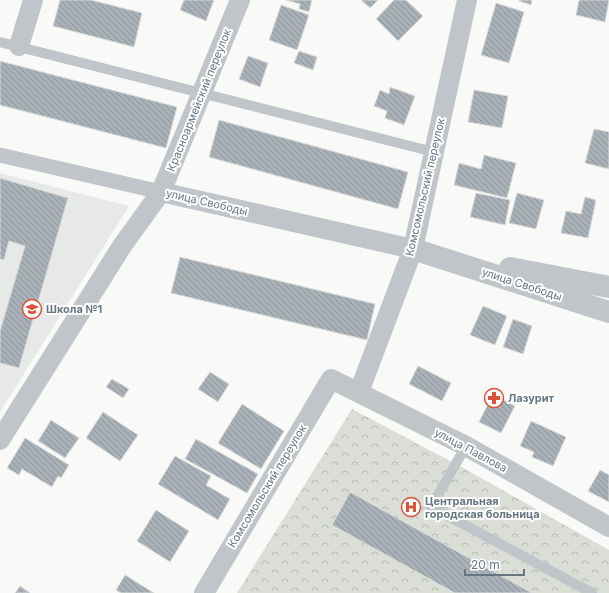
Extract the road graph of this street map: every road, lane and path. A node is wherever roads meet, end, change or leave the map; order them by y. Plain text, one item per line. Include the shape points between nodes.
1 (33, 0) edge
2 (240, 0) edge
3 (467, 0) edge
4 (9, 44) edge
5 (202, 93) junction
6 (434, 152) junction
7 (0, 155) edge
8 (161, 192) junction
9 (413, 249) junction
10 (609, 287) edge
11 (609, 312) edge
12 (331, 379) joint
13 (359, 392) junction
14 (0, 440) edge
15 (466, 446) junction
16 (609, 527) edge
17 (204, 593) edge
18 (592, 593) edge

1 - 4 street
2 - 5 street, Красноармейский переулок
3 - 6 street, Комсомольский переулок
4 - 5 lane
5 - 6 lane
5 - 8 street, Красноармейский переулок
6 - 9 street, Комсомольский переулок
7 - 8 street, улица Свободы
8 - 9 street, улица Свободы
8 - 14 street, Красноармейский переулок via 122,246
9 - 10 street, улица Свободы
9 - 11 street, улица Свободы
9 - 13 street, Комсомольский переулок
12 - 13 street, улица Павлова
12 - 17 street, Комсомольский переулок
13 - 15 street, улица Павлова
15 - 16 street, улица Павлова
15 - 18 lane via 431,507

